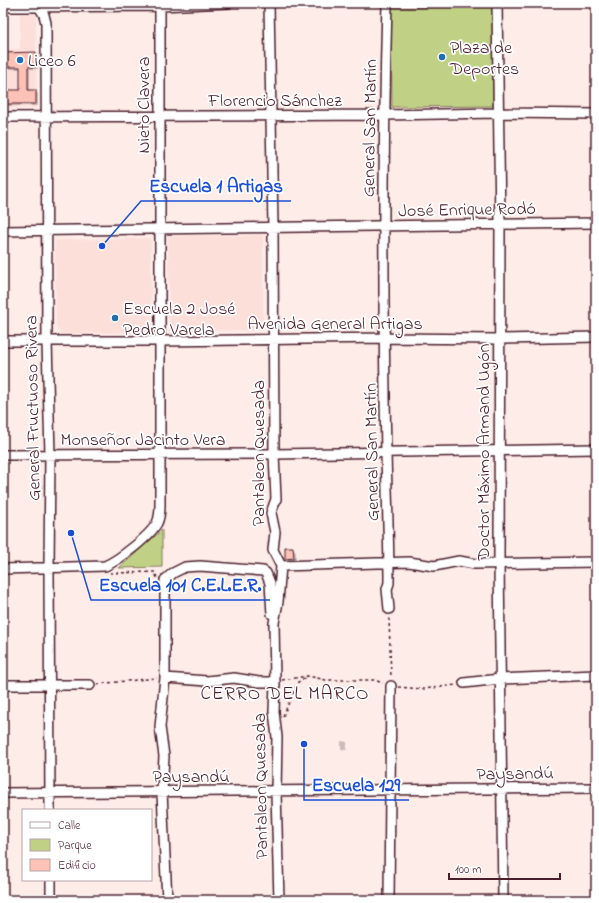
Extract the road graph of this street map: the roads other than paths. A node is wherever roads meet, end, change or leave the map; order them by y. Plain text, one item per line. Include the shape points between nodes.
1 (229, 3) edge
2 (269, 3) edge
3 (386, 3) edge
4 (497, 3) edge
5 (39, 5) edge
6 (160, 5) edge
7 (3, 7) edge
8 (498, 113) junction
9 (596, 114) edge
10 (384, 115) junction
11 (159, 116) junction
12 (271, 116) junction
13 (3, 117) edge
14 (46, 117) junction
15 (596, 223) edge
16 (500, 224) junction
17 (384, 227) junction
18 (273, 228) junction
19 (159, 229) junction
20 (47, 230) junction
21 (3, 231) edge
22 (596, 337) edge
23 (386, 338) junction
24 (274, 339) junction
25 (499, 339) junction
26 (3, 341) edge
27 (47, 341) junction
28 (160, 341) junction
29 (596, 449) edge
30 (500, 451) junction
31 (386, 453) junction
32 (160, 454) junction
33 (274, 454) junction
34 (3, 455) edge
35 (50, 455) junction
36 (596, 562) edge
37 (499, 563) junction
38 (389, 564) junction
39 (280, 566) junction
40 (48, 568) junction
41 (3, 569) edge
42 (389, 609) road end
43 (274, 623) junction
44 (596, 675) edge
45 (165, 678) junction
46 (500, 678) junction
47 (275, 682) junction
48 (464, 683) road end
49 (3, 685) edge
50 (50, 685) junction
51 (90, 685) road end
52 (391, 686) road end
53 (596, 788) edge
54 (390, 790) junction
55 (502, 790) junction
56 (162, 792) junction
57 (276, 792) junction
58 (3, 793) edge
59 (50, 793) junction
60 (50, 809) edge
61 (51, 881) edge
62 (51, 900) edge
63 (167, 900) edge
64 (279, 900) edge
65 (389, 900) edge
66 (503, 900) edge

1 - 6 street
2 - 12 street, Pantaleon Quesada
3 - 10 street, General San Martín
4 - 8 street, Doctor Máximo Armand Ugón
5 - 6 street
5 - 7 street
5 - 14 street, General Fructuoso Rivera via 46,23
6 - 11 street, Nieto Clavera
8 - 9 street, Florencio Sánchez
8 - 10 street, Florencio Sánchez
8 - 16 street, Doctor Máximo Armand Ugón
10 - 12 street, Florencio Sánchez
10 - 17 street, General San Martín
11 - 12 street, Florencio Sánchez
11 - 14 street, Florencio Sánchez
11 - 19 street, Nieto Clavera
12 - 18 street, Pantaleon Quesada
13 - 14 street, Florencio Sánchez
14 - 20 street, General Fructuoso Rivera
15 - 16 street, José Enrique Rodó
16 - 17 street, José Enrique Rodó
16 - 25 street, Doctor Máximo Armand Ugón
17 - 18 street, José Enrique Rodó
17 - 23 street, General San Martín
18 - 19 street, José Enrique Rodó
18 - 24 street, Pantaleon Quesada
19 - 20 street, José Enrique Rodó
19 - 28 street, Nieto Clavera
20 - 21 street, José Enrique Rodó
20 - 27 street, General Fructuoso Rivera
22 - 25 street, Avenida General Artigas
23 - 24 street, Avenida General Artigas
23 - 25 street, Avenida General Artigas
23 - 31 street, General San Martín
24 - 28 street, Avenida General Artigas
24 - 33 street, Pantaleon Quesada
25 - 30 street, Doctor Máximo Armand Ugón
26 - 27 street, Avenida General Artigas
27 - 28 street, Avenida General Artigas
27 - 35 street, General Fructuoso Rivera
28 - 32 street, Nieto Clavera
29 - 30 street, Monseñor Jacinto Vera
30 - 31 street, Monseñor Jacinto Vera
30 - 37 street, Doctor Máximo Armand Ugón
31 - 33 street, Monseñor Jacinto Vera
31 - 38 street, General San Martín
32 - 33 street, Monseñor Jacinto Vera
32 - 35 street, Monseñor Jacinto Vera
32 - 40 street, Nieto Clavera via 160,516 157,524 144,538 119,559 105,566
33 - 39 street, Pantaleon Quesada via 276,500 272,513 275,532 273,550
34 - 35 street, Monseñor Jacinto Vera
35 - 40 street, General Fructuoso Rivera
36 - 37 street
37 - 38 street via 476,564 459,561 434,566 409,562
37 - 46 street, Doctor Máximo Armand Ugón
38 - 39 street
38 - 42 street, General San Martín
39 - 43 street, Pantaleon Quesada
40 - 41 street
40 - 50 street, General Fructuoso Rivera
43 - 45 street via 269,577 266,573 257,570 200,566 185,567 173,573 165,580
43 - 47 street, Pantaleon Quesada
44 - 46 street
45 - 47 street via 207,681 234,678
45 - 56 street via 160,727 164,756
46 - 48 street
46 - 55 street, Doctor Máximo Armand Ugón
47 - 57 street, Pantaleon Quesada
49 - 50 street
50 - 51 street
50 - 59 street, General Fructuoso Rivera
52 - 54 street
53 - 55 street, Paysandú
54 - 55 street, Paysandú
54 - 57 street, Paysandú
54 - 65 street
55 - 66 street, Doctor Máximo Armand Ugón
56 - 57 street, Paysandú
56 - 59 street, Paysandú
56 - 63 street
57 - 64 street, Pantaleon Quesada
58 - 59 street, Paysandú
59 - 60 street, General Fructuoso Rivera
61 - 62 street

